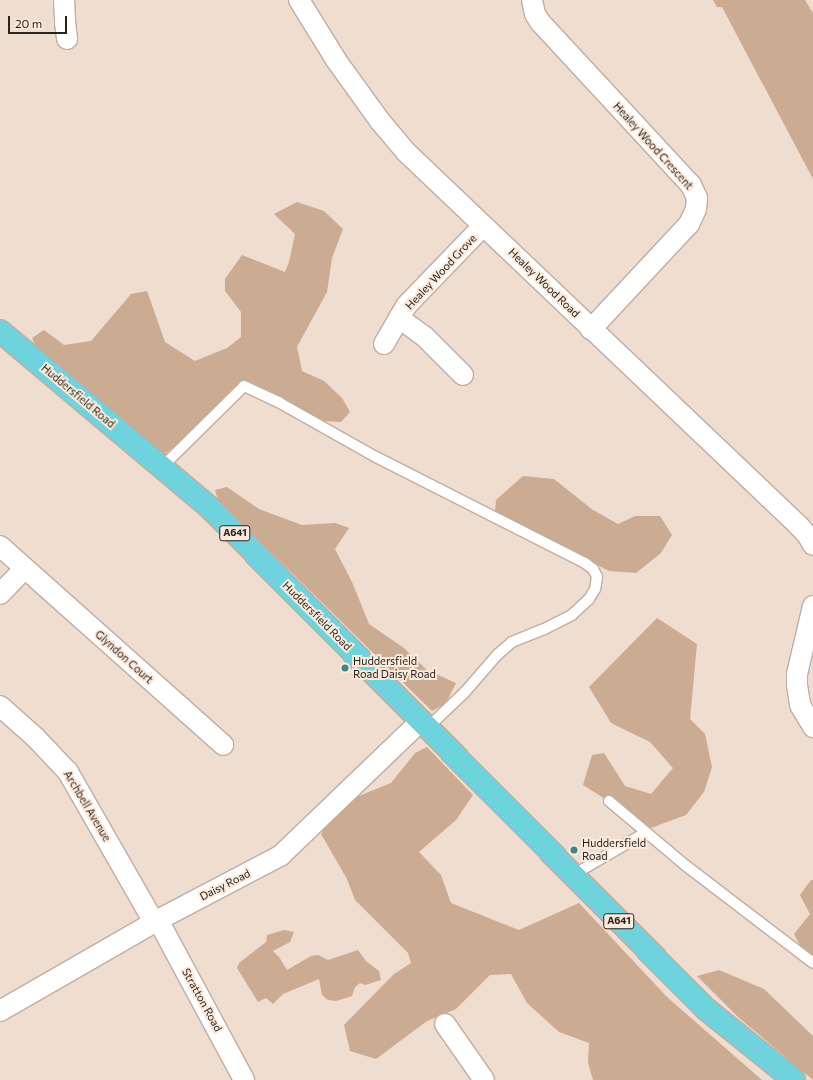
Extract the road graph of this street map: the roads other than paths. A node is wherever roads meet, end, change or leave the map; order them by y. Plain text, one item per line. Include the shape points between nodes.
1 (64, 0) edge
2 (299, 0) edge
3 (532, 0) edge
4 (67, 39) dead end
5 (483, 226) junction
6 (399, 318) junction
7 (591, 329) junction
8 (0, 331) edge
9 (384, 344) dead end
10 (463, 375) dead end
11 (162, 467) junction
12 (813, 545) edge
13 (0, 546) edge
14 (24, 569) junction
15 (0, 594) edge
16 (813, 606) edge
17 (0, 706) edge
18 (424, 724) junction
19 (813, 727) edge
20 (223, 745) dead end
21 (609, 802) dead end
22 (645, 833) junction
23 (573, 875) junction
24 (156, 921) junction
25 (813, 963) edge
26 (0, 1010) edge
27 (445, 1024) dead end
28 (244, 1080) edge
29 (484, 1080) edge
30 (794, 1080) edge

1 - 4 street
2 - 5 street, Healey Wood Road via 336,60 380,121 405,151
3 - 7 street, Healey Wood Crescent via 540,22 691,185 697,198 696,209 689,224
5 - 6 street, Healey Wood Grove via 406,306
5 - 7 street, Healey Wood Road
6 - 9 street, Healey Wood Grove
6 - 10 street, Healey Wood Grove via 424,336
7 - 12 street, Healey Wood Road via 799,526
8 - 11 main road, Huddersfield Road / A641
11 - 18 main road, Huddersfield Road / A641 via 210,508
11 - 18 lane via 244,386 593,569 597,577 595,589 589,599 572,615 512,642 449,708
13 - 14 street, Glyndon Court
14 - 15 street
14 - 20 street, Glyndon Court
16 - 19 street via 797,685 800,705
17 - 24 street, Archbell Avenue via 35,737 68,772
18 - 23 main road, Huddersfield Road / A641
18 - 24 street, Daisy Road via 280,856
21 - 22 lane
22 - 23 lane
22 - 25 lane
23 - 30 main road, Huddersfield Road / A641 via 706,1009
24 - 26 street, Daisy Road
24 - 28 street, Stratton Road
27 - 29 street

